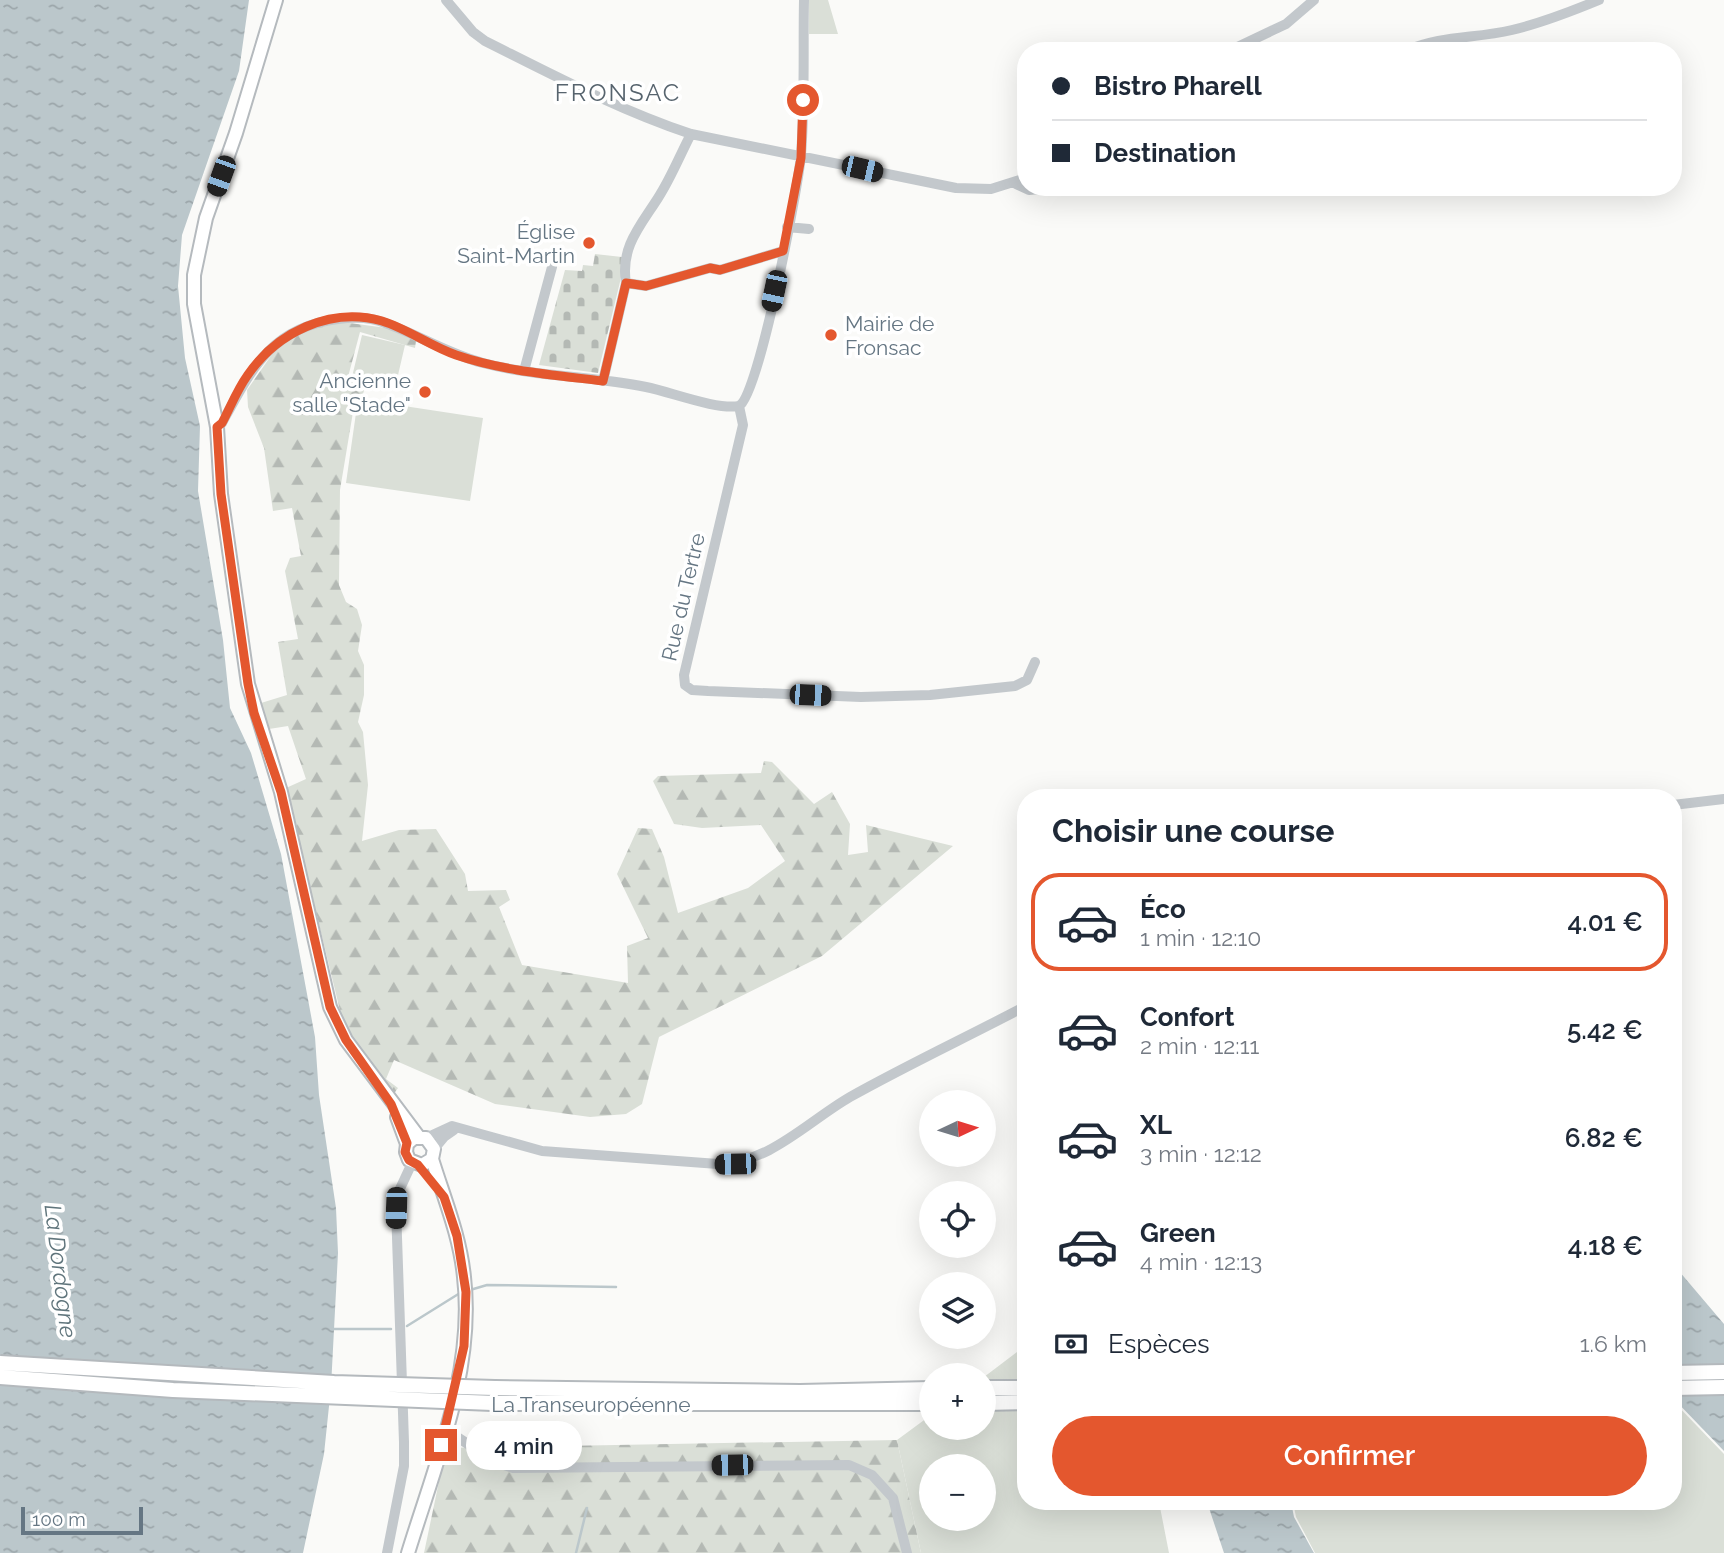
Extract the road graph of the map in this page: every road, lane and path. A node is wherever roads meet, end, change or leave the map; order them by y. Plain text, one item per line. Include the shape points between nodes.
1 (276, 0) edge
2 (446, 0) edge
3 (804, 0) edge
4 (1314, 0) edge
5 (1599, 0) edge
6 (1248, 42) edge
7 (1426, 42) edge
8 (691, 134) junction
9 (801, 158) junction
10 (1017, 182) edge
11 (787, 227) junction
12 (809, 229) dead end
13 (783, 251) junction
14 (552, 267) dead end
15 (626, 283) junction
16 (524, 371) junction
17 (603, 381) junction
18 (739, 406) junction
19 (217, 427) junction
20 (1035, 662) dead end
21 (1724, 799) edge
22 (1682, 804) edge
23 (1017, 1011) edge
24 (424, 1145) junction
25 (415, 1164) junction
26 (444, 1197) junction
27 (0, 1363) edge
28 (1724, 1372) edge
29 (1682, 1373) edge
30 (0, 1377) edge
31 (1724, 1387) edge
32 (996, 1388) edge
33 (1017, 1388) edge
34 (1682, 1388) edge
35 (919, 1389) edge
36 (494, 1396) junction
37 (1017, 1402) edge
38 (919, 1403) edge
39 (996, 1403) edge
40 (446, 1429) junction
41 (409, 1551) edge
42 (387, 1553) edge
43 (907, 1553) edge

1 - 19 main road via 206,218 194,275 194,304
2 - 8 street via 485,41 599,98
3 - 9 street
4 - 6 street via 1286,24
5 - 7 street via 1561,17 1513,30
8 - 9 street
8 - 15 street via 657,200 634,232 627,253
9 - 10 street via 956,188 991,189
9 - 11 street
11 - 12 street
11 - 13 street
13 - 15 street via 646,286
13 - 18 street via 769,331 748,398
14 - 16 street
15 - 17 street
16 - 17 street
16 - 19 street via 452,354 382,321 325,321 286,335 265,353
17 - 18 street
18 - 20 street, Rue du Tertre via 743,425 685,685 708,691 930,695 1015,686 1027,680
19 - 24 main road via 221,494 248,684 281,792 330,1007 346,1040
21 - 22 street
23 - 24 street via 850,1097 747,1162 542,1151 458,1128
24 - 25 main road
24 - 25 main road via 405,1152
24 - 26 main road
25 - 26 main road
25 - 42 street via 398,1193 396,1208 404,1466
26 - 40 main road via 461,1254 466,1314
27 - 36 highway, La Transeuropéenne, bridge
28 - 29 highway
30 - 36 highway, La Transeuropéenne, bridge via 173,1390
31 - 34 highway
32 - 33 highway
35 - 36 highway, La Transeuropéenne
36 - 38 highway, La Transeuropéenne
37 - 39 highway
40 - 41 main road
40 - 43 street via 495,1462 513,1468 860,1468 894,1497

